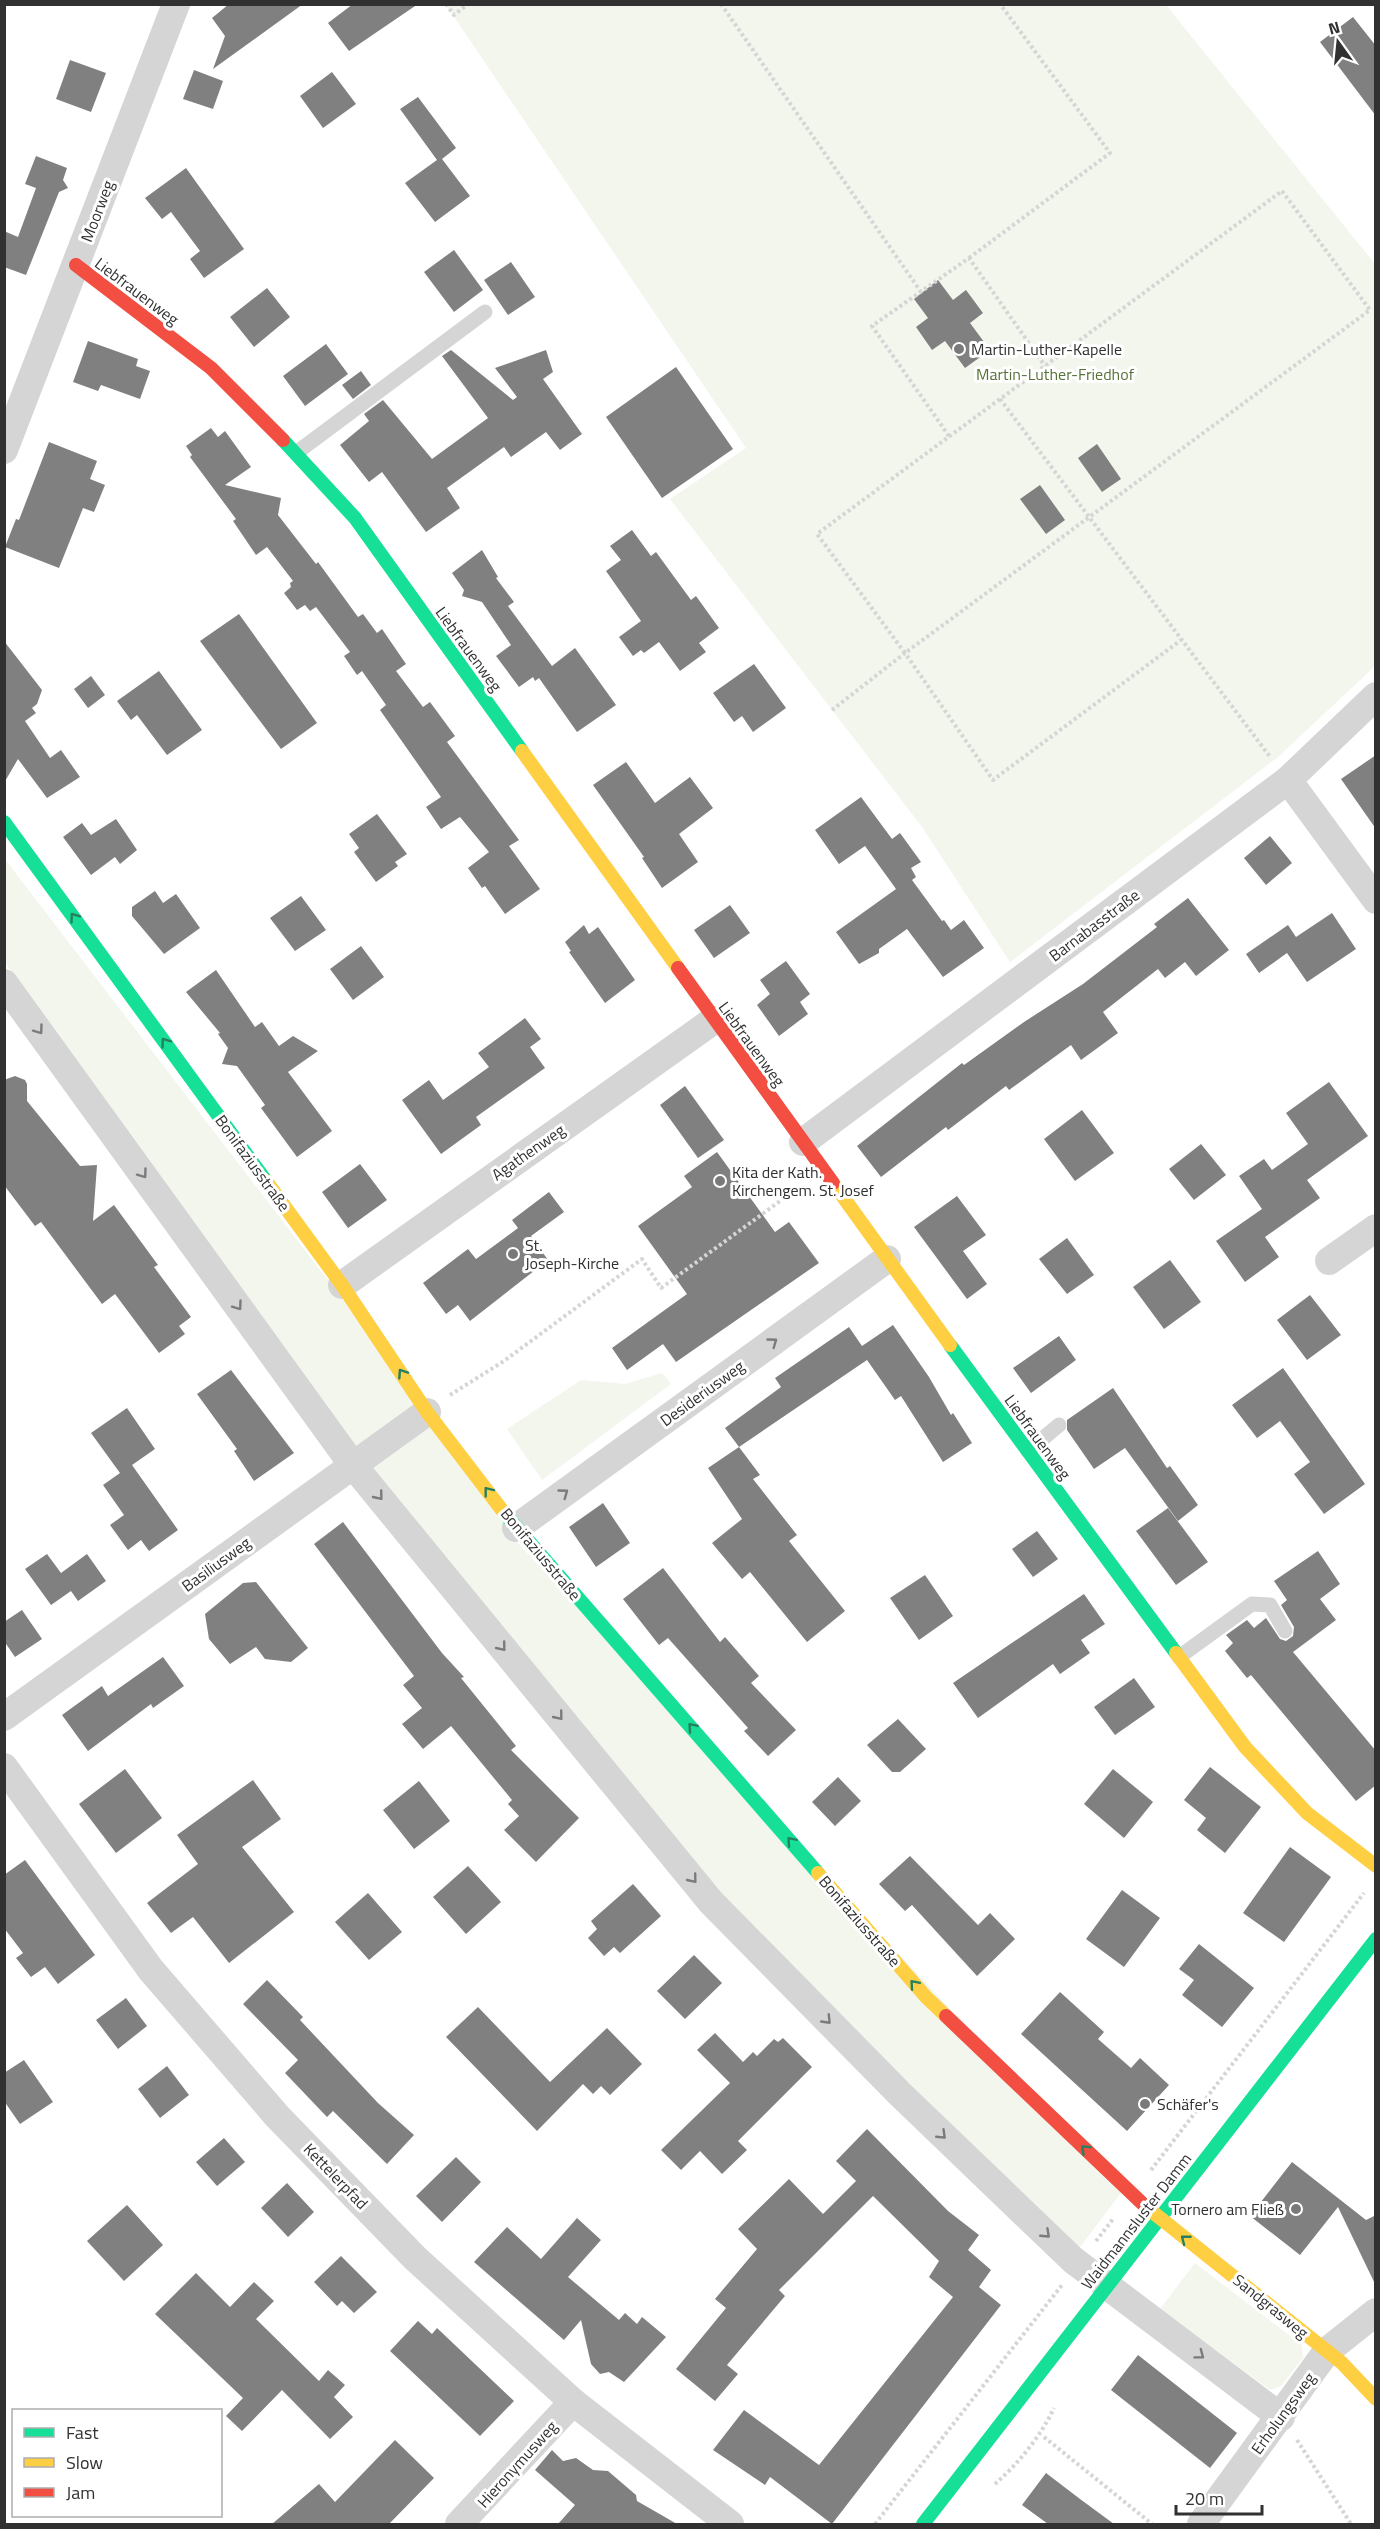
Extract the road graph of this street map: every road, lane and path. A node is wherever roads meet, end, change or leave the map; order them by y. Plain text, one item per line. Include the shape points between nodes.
1 (176, 4) edge
2 (446, 4) edge
3 (468, 4) edge
4 (721, 4) edge
5 (1000, 4) edge
6 (969, 258) junction
7 (76, 265) junction
8 (921, 292) junction
9 (485, 312) dead end
10 (1045, 366) junction
11 (1000, 399) junction
12 (949, 436) junction
13 (4, 450) edge
14 (296, 453) junction
15 (1089, 518) junction
16 (1181, 640) junction
17 (905, 653) junction
18 (1376, 696) edge
19 (832, 710) dead end
20 (1288, 780) junction
21 (4, 822) edge
22 (1376, 900) edge
23 (4, 983) edge
24 (714, 1020) junction
25 (803, 1142) junction
26 (822, 1169) junction
27 (1376, 1228) edge
28 (887, 1259) junction
29 (1329, 1262) dead end
30 (342, 1285) junction
31 (428, 1412) junction
32 (1059, 1425) dead end
33 (1028, 1451) junction
34 (352, 1464) junction
35 (516, 1528) junction
36 (1285, 1631) dead end
37 (1179, 1657) junction
38 (4, 1717) edge
39 (4, 1767) edge
40 (1376, 1866) edge
41 (1376, 1939) edge
42 (1159, 2219) junction
43 (1108, 2285) junction
44 (1376, 2312) edge
45 (1327, 2351) junction
46 (1376, 2399) edge
47 (573, 2402) junction
48 (1281, 2417) junction
49 (1044, 2438) dead end
50 (459, 2524) edge
51 (730, 2524) edge
52 (923, 2524) edge
53 (1152, 2524) edge
54 (1201, 2524) edge
55 (1352, 2524) edge

1 - 7 street, Moorweg
2 - 3 path via 454,15
4 - 8 path
5 - 6 path via 1110,153
6 - 8 path
6 - 10 path
7 - 13 street, Moorweg
7 - 14 street, Liebfrauenweg via 211,368
8 - 12 path via 872,326
9 - 14 lane
10 - 11 path
10 - 15 path via 1282,191 1370,310
11 - 12 path
11 - 15 path
12 - 17 path via 817,534
14 - 24 street, Liebfrauenweg via 358,524
15 - 16 path
15 - 17 path
16 - 17 path via 993,780
16 - 20 path
17 - 19 path
18 - 20 street, Barnabasstraße
20 - 22 street
20 - 25 street, Barnabasstraße
30 -> 21 street, Bonifaziusstraße
23 -> 34 street
24 - 25 street, Liebfrauenweg
24 - 30 street, Agathenweg
25 - 26 street, Liebfrauenweg
26 - 28 street, Liebfrauenweg
26 - 31 path via 661,1288 642,1259
27 - 29 street
28 - 33 street, Liebfrauenweg
35 -> 28 street, Desideriusweg
31 -> 30 street, Bonifaziusstraße
31 - 34 street, Basiliusweg
35 -> 31 street, Bonifaziusstraße
32 - 33 lane
33 - 37 street, Liebfrauenweg
34 - 38 street, Basiliusweg
34 -> 43 street via 711,1902 900,2094 1073,2260
42 -> 35 street, Bonifaziusstraße via 926,1997
36 - 37 lane via 1270,1605 1252,1604
37 - 40 street, Liebfrauenweg via 1252,1755 1307,1813
39 - 47 street, Kettelerpfad via 151,1970 277,2115 414,2258
41 - 42 street, Waidmannsluster Damm
42 - 43 street, Waidmannsluster Damm
45 -> 42 street, Sandgrasweg
43 -> 48 street
43 - 52 street, Waidmannsluster Damm
44 - 45 street, Erholungsweg
45 - 46 street, Sandgrasweg
45 - 48 street, Erholungsweg
47 - 50 street, Hieronymusweg
47 - 51 street, Kettelerpfad
48 - 54 street, Erholungsweg
48 - 55 path
49 - 53 path

